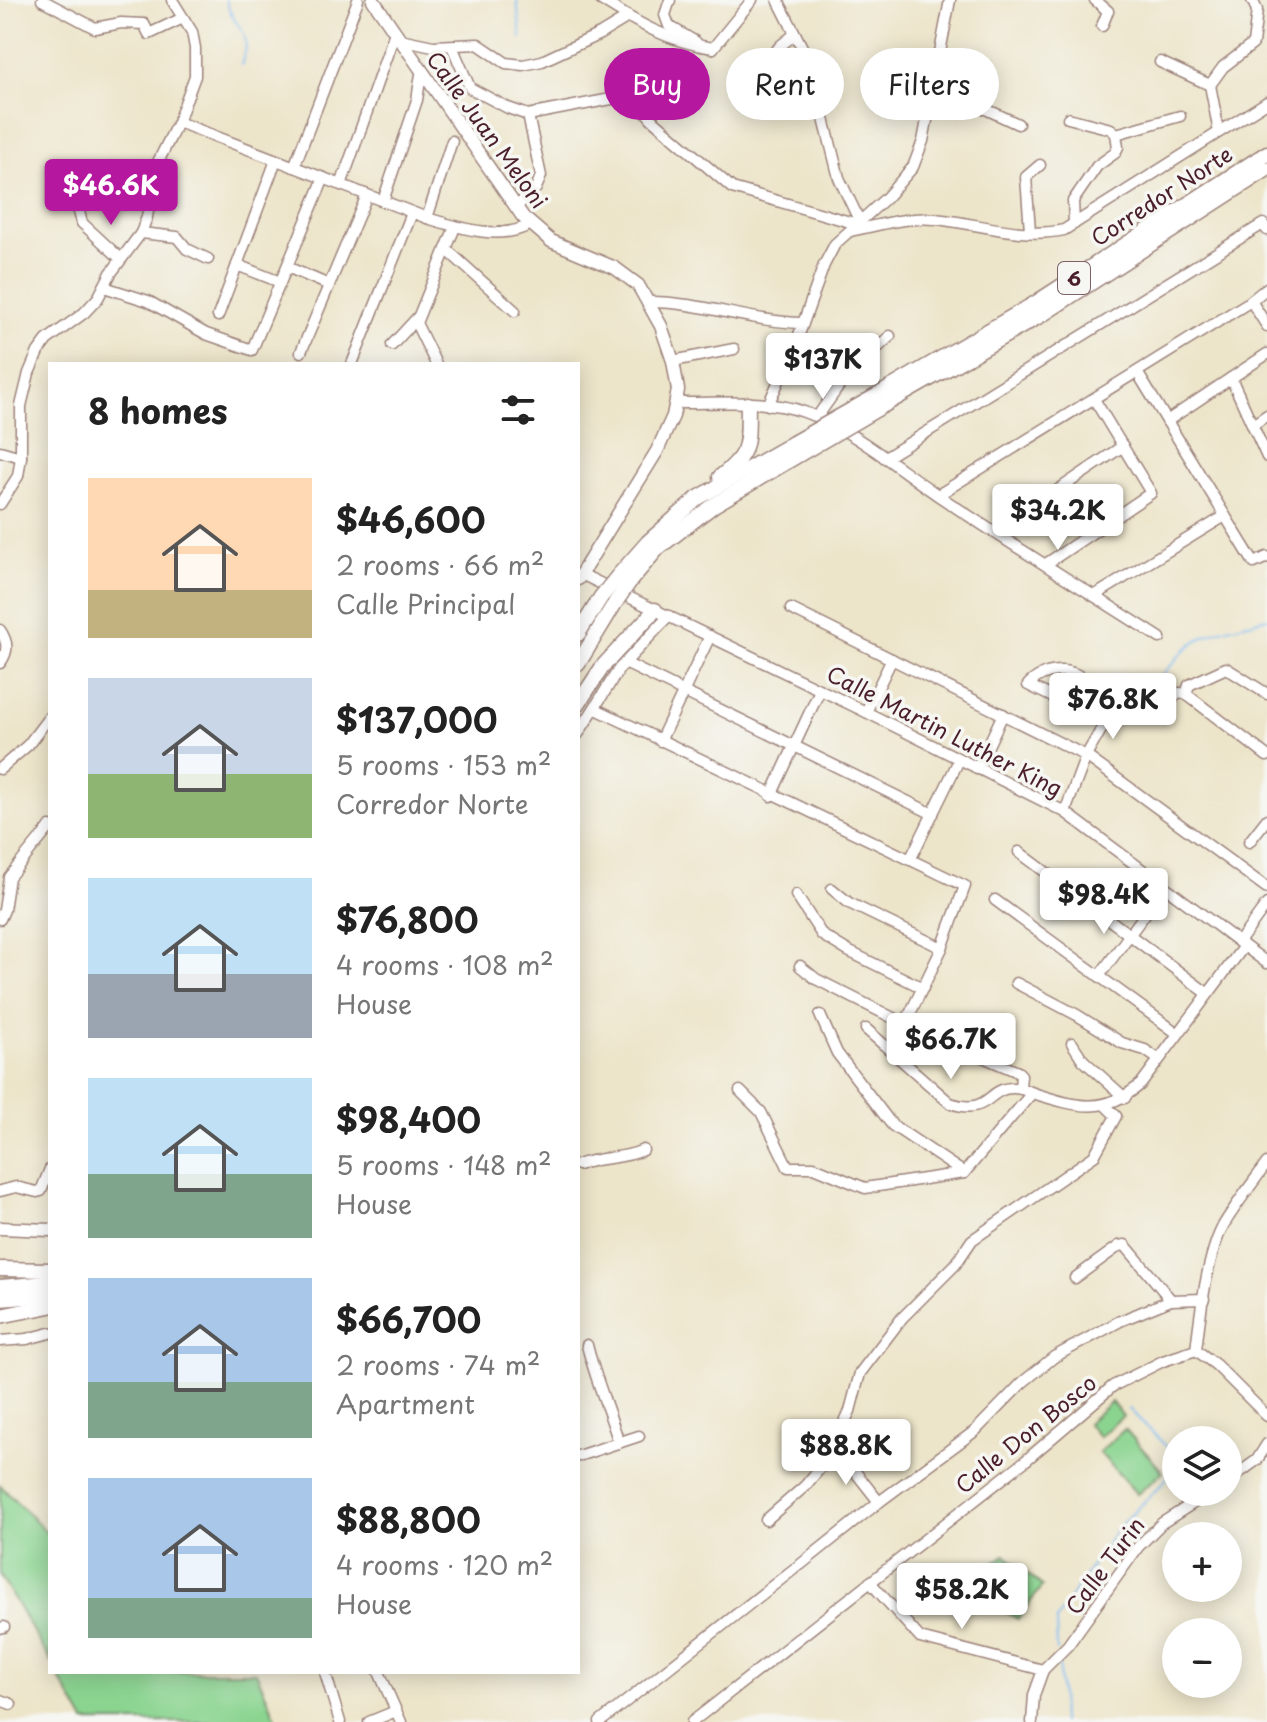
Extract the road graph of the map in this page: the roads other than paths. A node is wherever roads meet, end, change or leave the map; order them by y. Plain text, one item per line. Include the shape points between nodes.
1 (42, 0) edge
2 (172, 0) edge
3 (358, 0) edge
4 (373, 0) edge
5 (601, 0) edge
6 (670, 0) edge
7 (752, 0) edge
8 (778, 0) edge
9 (951, 0) edge
10 (1095, 0) edge
11 (1252, 0) edge
12 (628, 17) junction
13 (183, 18) junction
14 (1102, 26) dead end
15 (795, 34) junction
16 (397, 36) junction
17 (452, 46) junction
18 (713, 48) junction
19 (779, 48) edge
20 (941, 48) edge
21 (1160, 62) dead end
22 (421, 74) junction
23 (1210, 85) junction
24 (1267, 102) edge
25 (528, 115) junction
26 (999, 115) edge
27 (1180, 116) dead end
28 (1068, 118) dead end
29 (927, 120) edge
30 (178, 122) junction
31 (1018, 124) dead end
32 (1219, 132) junction
33 (1116, 134) junction
34 (452, 141) dead end
35 (1267, 153) edge
36 (276, 160) junction
37 (1040, 165) dead end
38 (294, 167) junction
39 (1267, 169) edge
40 (324, 178) junction
41 (341, 185) junction
42 (367, 195) junction
43 (383, 201) junction
44 (516, 207) junction
45 (78, 208) dead end
46 (412, 213) junction
47 (427, 218) junction
48 (531, 224) junction
49 (1074, 224) junction
50 (855, 226) junction
51 (455, 227) junction
52 (1267, 230) edge
53 (1030, 231) junction
54 (141, 233) junction
55 (446, 249) junction
56 (121, 259) junction
57 (208, 259) dead end
58 (237, 265) junction
59 (287, 267) junction
60 (280, 282) junction
61 (329, 285) junction
62 (104, 287) junction
63 (1267, 288) edge
64 (1251, 301) junction
65 (650, 302) junction
66 (515, 311) dead end
67 (218, 316) dead end
68 (418, 317) junction
69 (803, 323) junction
70 (1267, 326) edge
71 (890, 336) dead end
72 (392, 345) dead end
73 (734, 349) dead end
74 (301, 352) dead end
75 (1267, 354) edge
76 (673, 361) junction
77 (353, 362) edge
78 (435, 362) edge
79 (1137, 372) junction
80 (1231, 378) junction
81 (1094, 399) junction
82 (880, 401) junction
83 (676, 403) junction
84 (748, 404) junction
85 (768, 405) junction
86 (1267, 415) edge
87 (817, 417) junction
88 (1167, 421) junction
89 (1254, 424) junction
90 (1123, 446) junction
91 (796, 449) junction
92 (0, 451) edge
93 (21, 457) junction
94 (1267, 457) edge
95 (885, 458) junction
96 (938, 495) junction
97 (698, 498) junction
98 (0, 504) edge
99 (1225, 516) junction
100 (996, 532) junction
101 (1267, 557) edge
102 (1046, 564) junction
103 (580, 576) edge
104 (624, 578) junction
105 (1094, 596) junction
106 (608, 600) junction
107 (791, 609) dead end
108 (662, 613) junction
109 (0, 630) edge
110 (580, 632) edge
111 (710, 636) junction
112 (1160, 638) dead end
113 (892, 659) junction
114 (580, 660) edge
115 (0, 663) edge
116 (625, 663) junction
117 (820, 690) junction
118 (684, 692) junction
119 (1186, 694) junction
120 (1267, 694) edge
121 (580, 701) edge
122 (596, 709) junction
123 (1082, 711) junction
124 (866, 712) junction
125 (1003, 714) junction
126 (48, 719) edge
127 (1103, 722) junction
128 (580, 731) edge
129 (660, 741) junction
130 (794, 746) junction
131 (1086, 756) junction
132 (1267, 756) edge
133 (959, 760) junction
134 (0, 769) edge
135 (977, 769) junction
136 (771, 796) junction
137 (1065, 812) junction
138 (933, 814) junction
139 (1267, 819) edge
140 (48, 829) edge
141 (1249, 842) dead end
142 (1019, 852) dead end
143 (910, 860) junction
144 (1165, 887) junction
145 (1267, 888) edge
146 (832, 889) dead end
147 (796, 895) dead end
148 (995, 900) dead end
149 (1267, 904) edge
150 (0, 919) edge
151 (1130, 934) junction
152 (1241, 944) junction
153 (942, 948) junction
154 (1267, 963) edge
155 (800, 966) dead end
156 (1099, 976) junction
157 (1016, 983) dead end
158 (923, 988) junction
159 (1207, 993) junction
160 (820, 1015) dead end
161 (905, 1024) junction
162 (866, 1029) dead end
163 (1177, 1033) junction
164 (1072, 1043) dead end
165 (1158, 1059) junction
166 (1020, 1088) junction
167 (740, 1091) dead end
168 (1032, 1093) junction
169 (1125, 1098) junction
170 (1105, 1105) junction
171 (643, 1150) dead end
172 (1267, 1163) edge
173 (580, 1164) edge
174 (964, 1173) junction
175 (48, 1174) edge
176 (0, 1191) edge
177 (0, 1228) edge
178 (48, 1230) edge
179 (0, 1269) edge
180 (48, 1270) edge
181 (1075, 1278) dead end
182 (48, 1283) edge
183 (0, 1287) edge
184 (48, 1295) edge
185 (0, 1299) edge
186 (1204, 1299) junction
187 (1171, 1300) junction
188 (48, 1306) edge
189 (0, 1316) edge
190 (48, 1334) edge
191 (0, 1341) edge
192 (587, 1345) dead end
193 (1196, 1350) junction
194 (1267, 1416) edge
195 (639, 1436) dead end
196 (619, 1443) junction
197 (1267, 1444) edge
198 (832, 1450) junction
199 (580, 1456) edge
200 (1242, 1471) edge
201 (879, 1502) junction
202 (1189, 1506) edge
203 (766, 1520) dead end
204 (870, 1582) junction
205 (1043, 1670) junction
206 (326, 1674) edge
207 (380, 1674) edge
208 (399, 1717) edge
209 (340, 1722) edge
210 (369, 1722) edge
211 (600, 1722) edge
212 (692, 1722) edge
213 (1032, 1722) edge

1 - 13 street via 95,28 144,24 149,34
2 - 13 street
3 - 38 street
4 - 16 main road, Calle Juan Meloni
5 - 12 street
6 - 18 street via 665,15 669,26
7 - 18 street
8 - 15 street
9 - 20 street
10 - 14 street via 1108,11
11 - 23 street via 1257,10 1253,44 1223,67
12 - 17 street via 542,61 523,65 506,63 478,44
12 - 18 street via 683,44
13 - 30 street via 192,32 196,66
15 - 19 street
15 - 50 street via 810,63
16 - 17 street
16 - 22 main road, Calle Juan Meloni
16 - 41 street
17 - 25 street via 470,88
21 - 23 street
22 - 43 street
22 - 44 main road, Calle Juan Meloni
23 - 32 street
24 - 32 street
25 - 44 street via 541,176
25 - 50 street via 632,95 732,188
26 - 31 street
27 - 33 street
28 - 33 street
29 - 50 street via 913,167
30 - 36 street
30 - 54 street via 156,166
32 - 49 street
33 - 49 street via 1117,151 1097,166 1073,201
34 - 47 street
35 - 82 highway, Corredor Norte / 6
36 - 38 street
36 - 58 street
37 - 53 street via 1026,177
38 - 40 street
39 - 82 highway, Corredor Norte / 6 via 1043,314
40 - 41 street
40 - 59 street
41 - 42 street
42 - 43 street
42 - 61 street
43 - 46 street
44 - 48 main road, Calle Juan Meloni
45 - 56 street via 82,223
46 - 47 street
46 - 77 street
47 - 51 street
48 - 51 street via 515,231
48 - 65 main road, Calle Juan Meloni via 551,241 615,268
49 - 53 street via 1054,232
50 - 53 street via 933,218
50 - 69 street via 835,244
51 - 55 street
52 - 95 street via 1263,224
54 - 56 street
54 - 57 street via 177,237
55 - 66 street
55 - 68 street
56 - 62 street
58 - 60 street
58 - 67 street
59 - 60 street
59 - 61 street
60 - 62 street via 252,350 206,334 148,301
61 - 74 street
62 - 93 street via 84,313 38,352 21,406
63 - 64 street
64 - 70 street
64 - 79 street
65 - 69 street
65 - 76 main road, Calle Juan Meloni
68 - 72 street
68 - 78 street via 419,333
69 - 85 street
71 - 87 street via 844,379
73 - 76 street
75 - 80 street
76 - 83 main road, Calle Juan Meloni
79 - 81 street
79 - 88 street
80 - 88 street
80 - 89 street
81 - 90 street
81 - 96 street
82 - 91 highway, Corredor Norte / 6, bridge
83 - 84 street
83 - 103 main road, Calle Juan Meloni via 657,451
84 - 85 street
84 - 97 highway via 743,456
85 - 87 street
86 - 89 street
87 - 95 street
88 - 99 street
89 - 94 street
90 - 100 street
90 - 102 street via 1151,493
91 - 97 highway, Corredor Norte / 6
91 - 104 highway, Corredor Norte / 6 via 714,505
92 - 93 street
93 - 98 street via 18,476
95 - 96 street
96 - 100 street
97 - 104 highway, Corredor Norte / 6 via 648,542
99 - 101 street via 1254,563
99 - 105 street
100 - 102 street
102 - 105 street
103 - 108 street, Calle Martin Luther King
104 - 106 highway, Corredor Norte / 6, bridge
105 - 112 street
106 - 110 highway, Corredor Norte / 6
106 - 114 highway, Corredor Norte / 6
107 - 113 street
108 - 111 street, Calle Martin Luther King
108 - 116 street
108 - 121 highway via 603,666
109 - 115 street via 7,647
111 - 117 street, Calle Martin Luther King
111 - 118 street
113 - 124 street
113 - 125 street
116 - 118 street
116 - 122 street
117 - 124 street, Calle Martin Luther King
117 - 130 street
118 - 129 street
118 - 130 street
119 - 120 street via 1189,685 1226,668
119 - 127 street via 1179,693 1153,714 1114,714
119 - 132 street
122 - 128 street
122 - 129 street
123 - 123 street via 1042,691 1028,685 1050,670 1074,674 1093,690
123 - 127 street
124 - 133 street, Calle Martin Luther King
125 - 131 street
125 - 135 street
126 - 134 street
127 - 131 street
129 - 136 street
130 - 136 street
130 - 138 street
131 - 137 street
131 - 145 street
133 - 135 street, Calle Martin Luther King
133 - 138 street
135 - 137 street, Calle Martin Luther King
136 - 143 street
137 - 144 street, Calle Martin Luther King
138 - 143 street
139 - 141 street
140 - 150 street via 9,877
142 - 151 street
143 - 153 street via 965,886
144 - 151 street
144 - 152 street, Calle Martin Luther King
146 - 153 street via 849,903
147 - 158 street via 822,935
148 - 156 street
149 - 152 street
151 - 156 street
151 - 159 street
152 - 154 street, Calle Martin Luther King
152 - 159 street
153 - 158 street
155 - 161 street via 822,983
156 - 163 street
157 - 165 street
158 - 161 street
159 - 163 street
160 - 174 street via 837,1053 892,1125
161 - 166 street via 1018,1072
162 - 166 street via 950,1103 980,1106 1007,1088
163 - 165 street
164 - 169 street
165 - 169 street
166 - 168 street
167 - 174 street via 761,1112 788,1167 814,1167 865,1188
168 - 170 street via 1079,1106
168 - 174 street
169 - 170 street
170 - 198 street via 1116,1116 1094,1156 972,1240 880,1345 860,1373
171 - 173 street via 627,1158
172 - 186 street via 1222,1228
175 - 176 street via 41,1191
177 - 178 main road
179 - 180 highway
181 - 187 street via 1125,1245
182 - 183 highway
184 - 185 highway
186 - 187 street
186 - 193 street
187 - 201 street via 1054,1357 975,1431
188 - 189 highway
190 - 191 street
192 - 196 street
193 - 194 street
193 - 204 street, Calle Don Bosco via 1113,1386
195 - 196 street
196 - 199 street
197 - 200 street
198 - 201 street
198 - 203 street via 805,1486
201 - 211 street
202 - 205 street, Calle Turin via 1138,1547 1068,1645
204 - 205 street via 920,1638
204 - 212 street, Calle Don Bosco
205 - 213 street, Calle Turin
206 - 209 street
207 - 208 street
208 - 210 street

